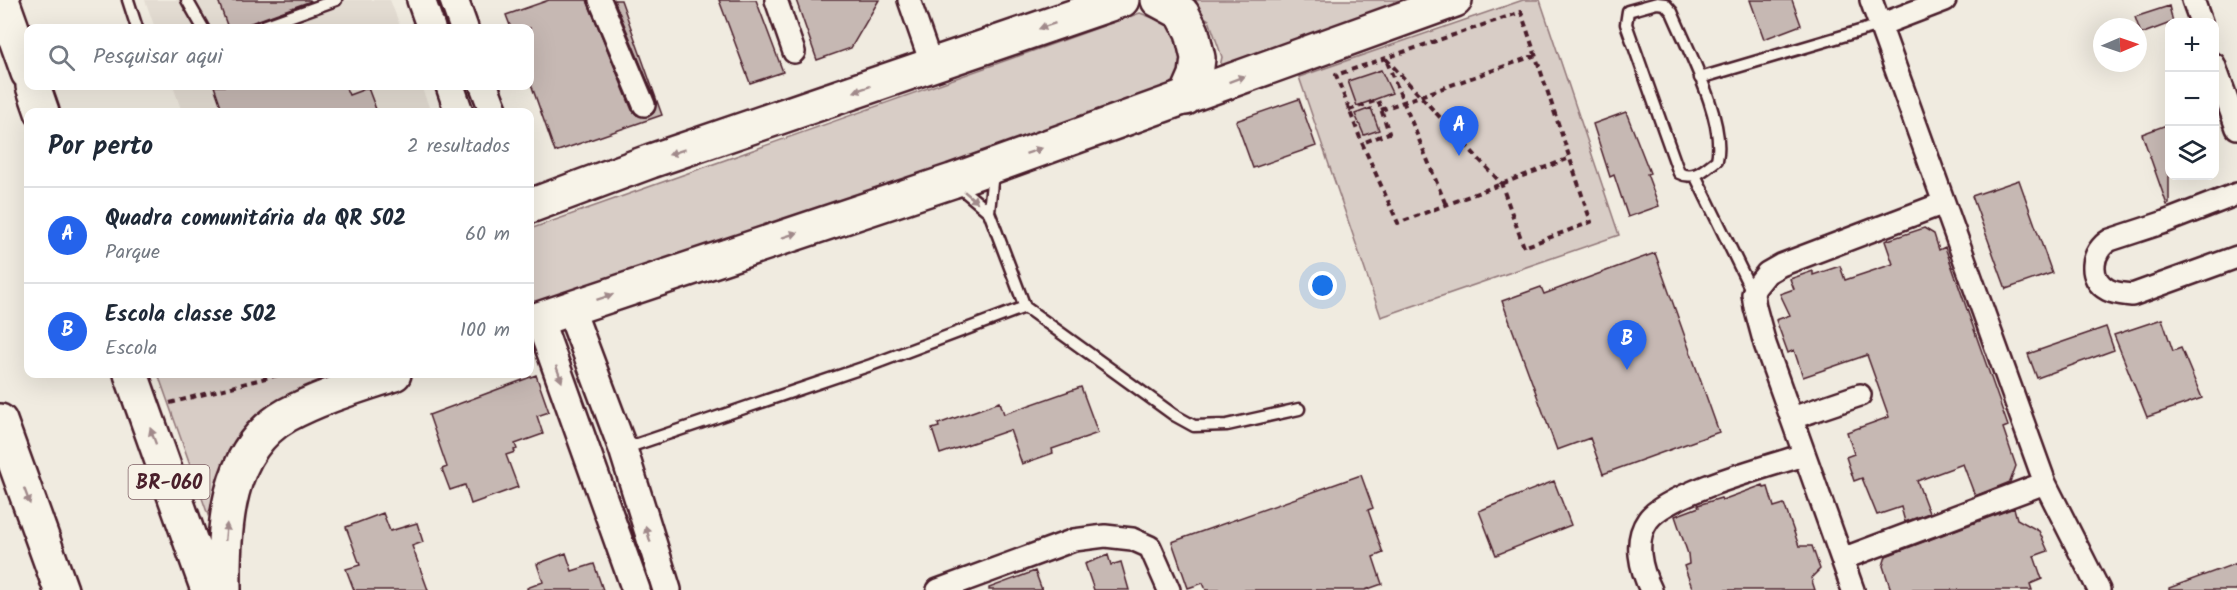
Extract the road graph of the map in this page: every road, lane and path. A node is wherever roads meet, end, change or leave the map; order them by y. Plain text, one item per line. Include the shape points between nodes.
1 (2, 0) edge
2 (128, 0) edge
3 (187, 0) edge
4 (336, 0) edge
5 (421, 0) edge
6 (454, 0) edge
7 (600, 0) edge
8 (776, 0) edge
9 (909, 0) edge
10 (1122, 0) edge
11 (1158, 0) edge
12 (1455, 0) edge
13 (1871, 0) edge
14 (1945, 0) edge
15 (2193, 0) edge
16 (2200, 18) edge
17 (136, 24) edge
18 (200, 24) edge
19 (269, 24) edge
20 (430, 24) edge
21 (463, 24) edge
22 (1880, 25) junction
23 (794, 52) dead end
24 (1536, 55) junction
25 (1386, 58) junction
26 (24, 63) edge
27 (932, 66) junction
28 (2217, 72) edge
29 (1700, 78) junction
30 (34, 90) edge
31 (451, 90) edge
32 (486, 90) edge
33 (1420, 96) junction
34 (1186, 98) junction
35 (1404, 102) junction
36 (644, 105) dead end
37 (41, 108) edge
38 (458, 108) edge
39 (492, 108) edge
40 (1349, 110) junction
41 (1381, 110) junction
42 (2237, 128) edge
43 (1362, 143) junction
44 (1570, 158) junction
45 (994, 166) junction
46 (1695, 176) junction
47 (952, 181) junction
48 (1500, 183) junction
49 (2237, 194) edge
50 (1944, 203) junction
51 (534, 205) edge
52 (1446, 205) junction
53 (989, 212) junction
54 (2237, 257) edge
55 (1753, 294) junction
56 (1025, 307) junction
57 (570, 308) junction
58 (534, 320) edge
59 (132, 378) edge
60 (266, 378) edge
61 (383, 378) edge
62 (1860, 395) dead end
63 (1299, 409) dead end
64 (143, 410) junction
65 (1792, 418) junction
66 (0, 421) edge
67 (623, 449) junction
68 (1804, 455) junction
69 (2044, 483) junction
70 (1842, 559) junction
71 (61, 590) edge
72 (208, 590) edge
73 (224, 590) edge
74 (636, 590) edge
75 (667, 590) edge
76 (938, 590) edge
77 (1169, 590) edge
78 (1651, 590) edge
79 (1852, 590) edge
80 (2099, 590) edge

1 - 26 main road
2 - 17 lane
3 - 18 lane
4 - 19 lane
5 - 20 street
6 - 21 street
7 - 36 street
8 - 23 street
9 - 27 street
10 -> 27 main road
11 - 34 main road via 1182,13 1192,32 1198,58
34 -> 12 main road
13 - 22 street
14 - 22 street
15 - 16 street
22 - 29 lane
22 - 50 street
24 - 25 path via 1521,12
24 - 33 path
24 - 44 path
25 - 33 path
25 - 35 path
25 - 40 path via 1336,75
27 -> 51 main road
28 - 42 street
29 - 46 lane via 1717,124 1719,151 1717,160
29 - 46 lane via 1665,4 1628,11 1626,24 1679,173
30 - 37 main road
31 - 38 street
32 - 39 street
33 - 35 path
33 - 48 path
45 -> 34 main road
35 - 41 path
35 - 52 path
40 - 41 path via 1378,100
40 - 43 path
41 - 43 path via 1389,133
43 - 52 path via 1398,223
44 - 48 path
44 - 48 path via 1592,222 1524,247
45 - 47 main road
45 - 53 lane
46 - 55 lane
47 -> 53 lane
57 -> 47 main road
48 - 52 path
49 - 54 street via 2110,240 2097,251 2094,269 2098,283 2107,290 2132,295
50 - 55 street via 1781,265 1767,273
50 - 69 street
53 - 56 lane
55 - 65 street
56 - 63 lane via 1194,426 1227,425
56 - 67 lane via 871,365
57 - 58 main road
57 - 67 street
58 -> 74 street
59 - 64 main road, BR-060
60 - 64 path
73 -> 61 main road via 227,514 235,478 248,451 285,416
62 - 65 street
72 -> 64 main road, BR-060
65 - 68 street
66 -> 71 main road
75 -> 67 street
68 - 70 street
68 - 78 street via 1734,477 1658,508 1641,533 1641,565
69 - 70 street
69 - 80 street
70 - 79 street
76 - 77 street via 1074,540 1105,536 1132,539 1150,547

